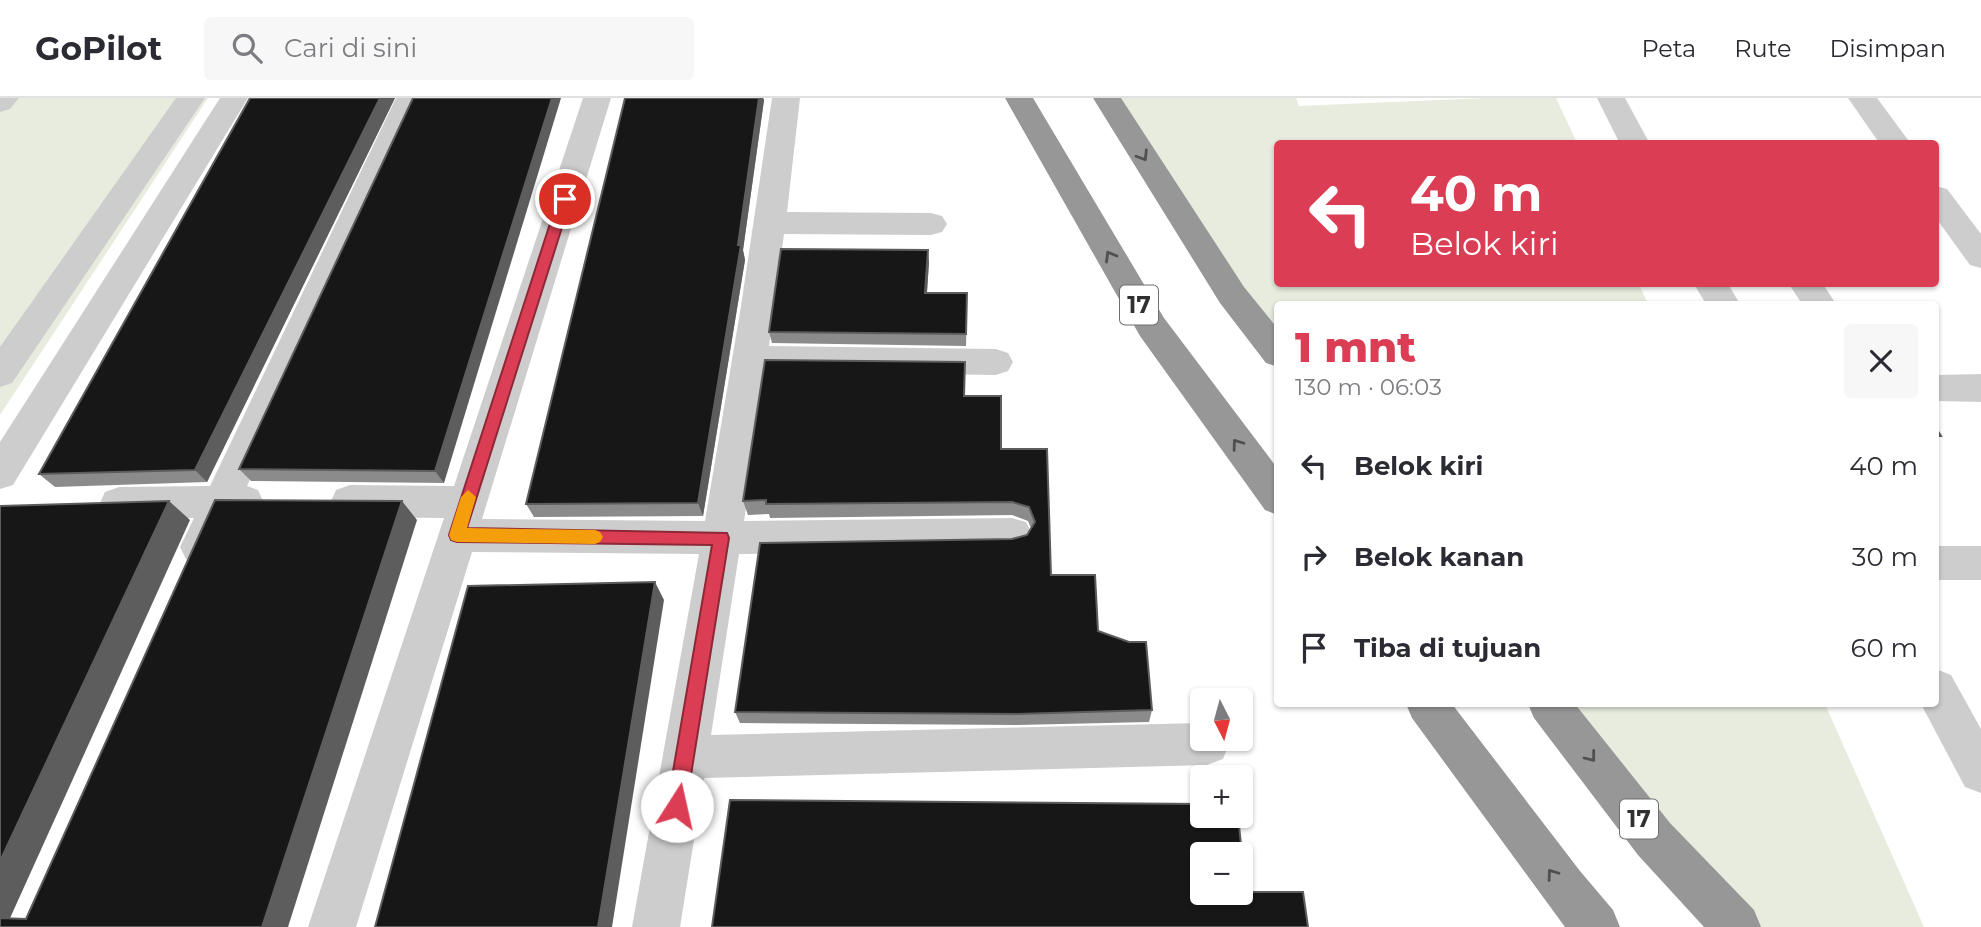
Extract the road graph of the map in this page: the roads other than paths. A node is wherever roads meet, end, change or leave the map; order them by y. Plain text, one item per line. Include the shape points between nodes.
1 (5, 98) edge
2 (191, 98) edge
3 (234, 98) edge
4 (410, 98) edge
5 (597, 98) edge
6 (786, 98) edge
7 (1019, 98) edge
8 (1107, 98) edge
9 (1611, 98) edge
10 (1862, 98) edge
11 (0, 103) edge
12 (1633, 140) edge
13 (1893, 140) edge
14 (1939, 200) edge
15 (771, 223) junction
16 (930, 224) dead end
17 (1981, 257) edge
18 (1274, 349) edge
19 (750, 359) junction
20 (996, 362) dead end
21 (0, 374) edge
22 (1939, 388) edge
23 (1981, 388) edge
24 (1274, 494) edge
25 (5, 496) edge
26 (221, 500) junction
27 (275, 501) edge
28 (316, 501) edge
29 (83, 505) edge
30 (462, 518) junction
31 (1012, 534) dead end
32 (721, 538) junction
33 (1939, 563) edge
34 (1981, 563) edge
35 (187, 576) edge
36 (1939, 695) edge
37 (1429, 707) edge
38 (1551, 707) edge
39 (1190, 744) edge
40 (685, 757) junction
41 (1981, 772) edge
42 (332, 927) edge
43 (656, 927) edge
44 (1596, 927) edge
45 (1737, 927) edge

1 - 11 street
2 - 21 street
3 - 25 street
4 - 26 street
5 - 30 street
6 - 15 street
24 -> 7 highway, 17 via 1152,327
8 -> 18 highway via 1232,295
9 - 12 street
10 - 13 street
14 - 17 street
15 - 16 street
15 - 19 street
19 - 20 street
19 - 32 street
22 - 23 street
26 - 27 street
26 - 29 street
26 - 35 street
28 - 30 street
30 - 32 street
30 - 42 street
31 - 32 street
32 - 40 street
33 - 34 street
36 - 41 street
44 -> 37 highway
38 -> 45 highway, 17 via 1654,839
39 - 40 street
40 - 43 street

